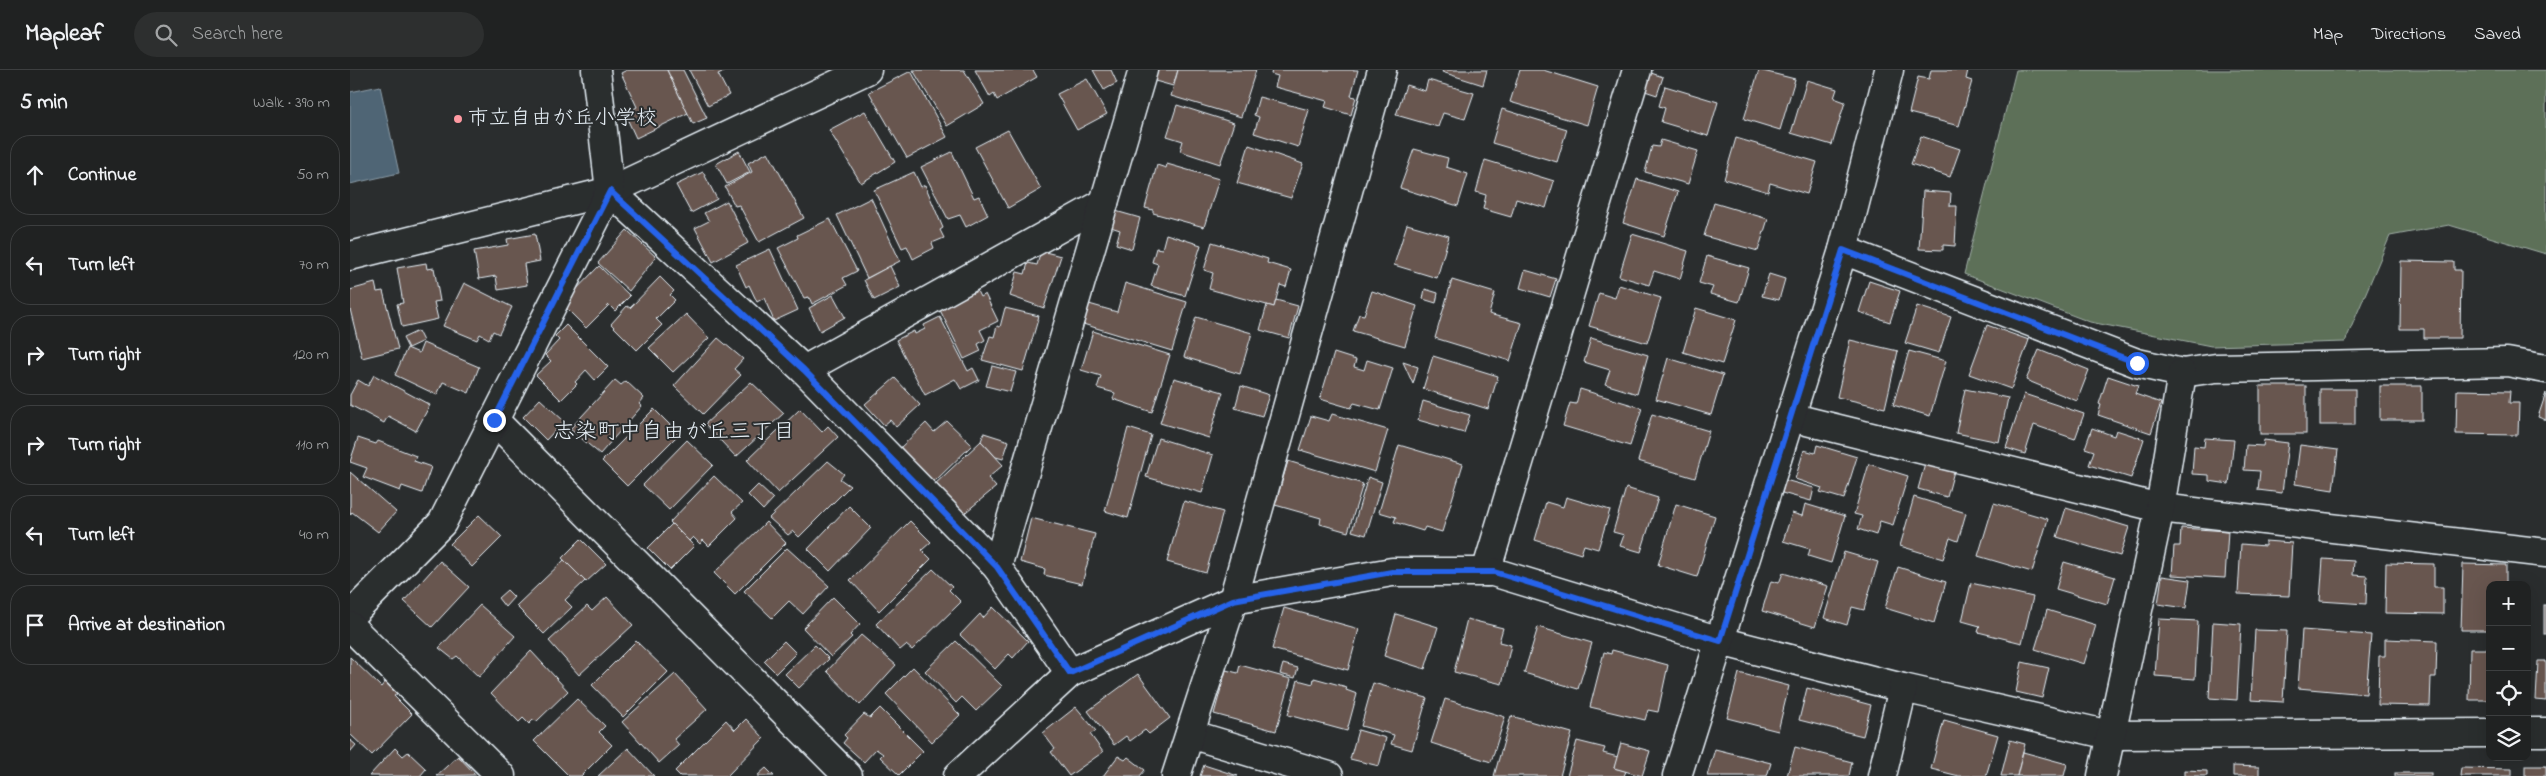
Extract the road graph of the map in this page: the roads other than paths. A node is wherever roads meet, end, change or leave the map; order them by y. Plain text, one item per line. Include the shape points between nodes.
1 (596, 70) edge
2 (867, 70) edge
3 (1143, 70) edge
4 (1382, 70) edge
5 (1637, 70) edge
6 (1885, 71) edge
7 (610, 191) junction
8 (1104, 203) junction
9 (1843, 250) junction
10 (350, 256) edge
11 (2546, 369) edge
12 (804, 370) junction
13 (2182, 373) junction
14 (1790, 417) junction
15 (494, 420) junction
16 (2160, 508) junction
17 (2546, 553) edge
18 (997, 567) junction
19 (1486, 572) junction
20 (1233, 600) junction
21 (350, 616) edge
22 (350, 626) edge
23 (1720, 641) junction
24 (1070, 673) junction
25 (1903, 688) junction
26 (2531, 732) edge
27 (2546, 732) edge
28 (2486, 733) edge
29 (1190, 734) junction
30 (2110, 736) junction
31 (501, 776) edge
32 (848, 776) edge
33 (958, 776) edge
34 (1176, 776) edge
35 (1330, 776) edge
36 (1677, 776) edge
37 (1882, 776) edge
38 (2102, 776) edge

1 - 7 street
2 - 7 street
3 - 8 street
4 - 20 street
5 - 19 street
6 - 9 street
7 - 10 street
7 - 12 street
7 - 15 street
8 - 12 street
8 - 18 street
9 - 13 street via 2137,363
9 - 14 street
11 - 13 street via 2507,362 2216,368
12 - 18 street
13 - 16 street
14 - 16 street
14 - 23 street
15 - 21 street via 442,523
15 - 32 street
16 - 17 street
16 - 30 street
18 - 24 street
19 - 20 street via 1392,572
19 - 23 street
20 - 24 street
20 - 29 street
22 - 31 street
23 - 25 street
23 - 36 street
24 - 33 street
25 - 30 street
25 - 37 street
26 - 27 street
28 - 30 street
29 - 34 street
29 - 35 street
30 - 38 street

